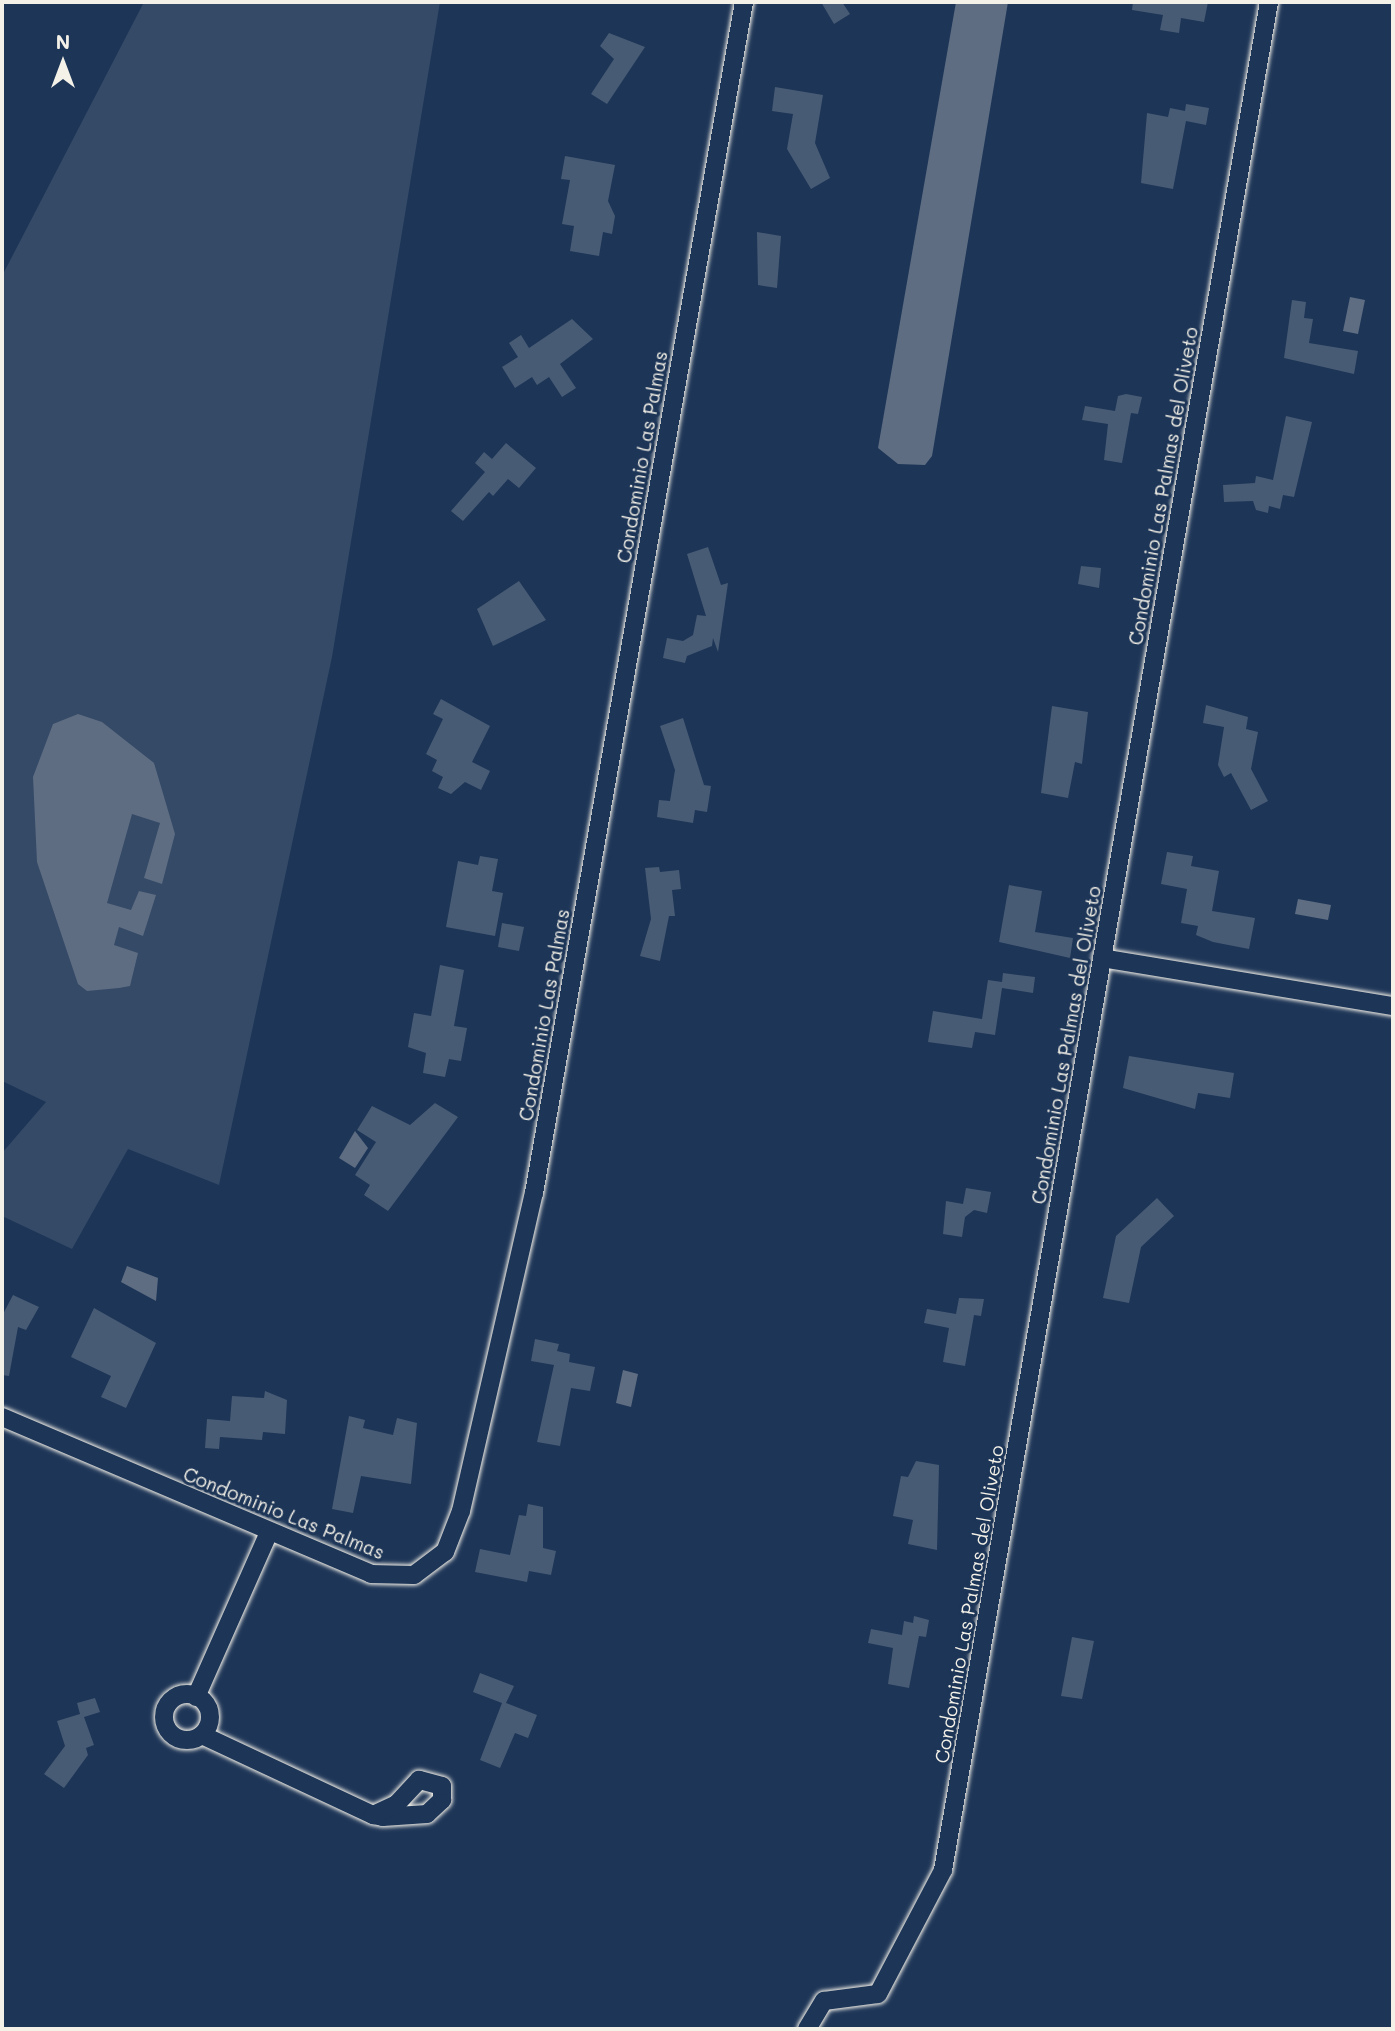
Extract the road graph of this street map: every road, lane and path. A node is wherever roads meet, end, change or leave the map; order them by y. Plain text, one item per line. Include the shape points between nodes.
1 (744, 2) edge
2 (1269, 2) edge
3 (1102, 958) junction
4 (1393, 1006) edge
5 (2, 1417) edge
6 (269, 1532) junction
7 (196, 1697) junction
8 (202, 1735) junction
9 (373, 1815) dead end
10 (807, 2029) edge

1 - 6 street, Condominio Las Palmas via 534,1193 461,1511 440,1559 406,1577 371,1574
2 - 3 street, Condominio Las Palmas del Oliveto
3 - 4 street
3 - 10 street, Condominio Las Palmas del Oliveto via 943,1870 878,1994 824,2001
5 - 6 street, Condominio Las Palmas
6 - 7 street
7 - 8 street via 210,1714
7 - 8 street via 174,1699 164,1719 176,1737
8 - 9 street

